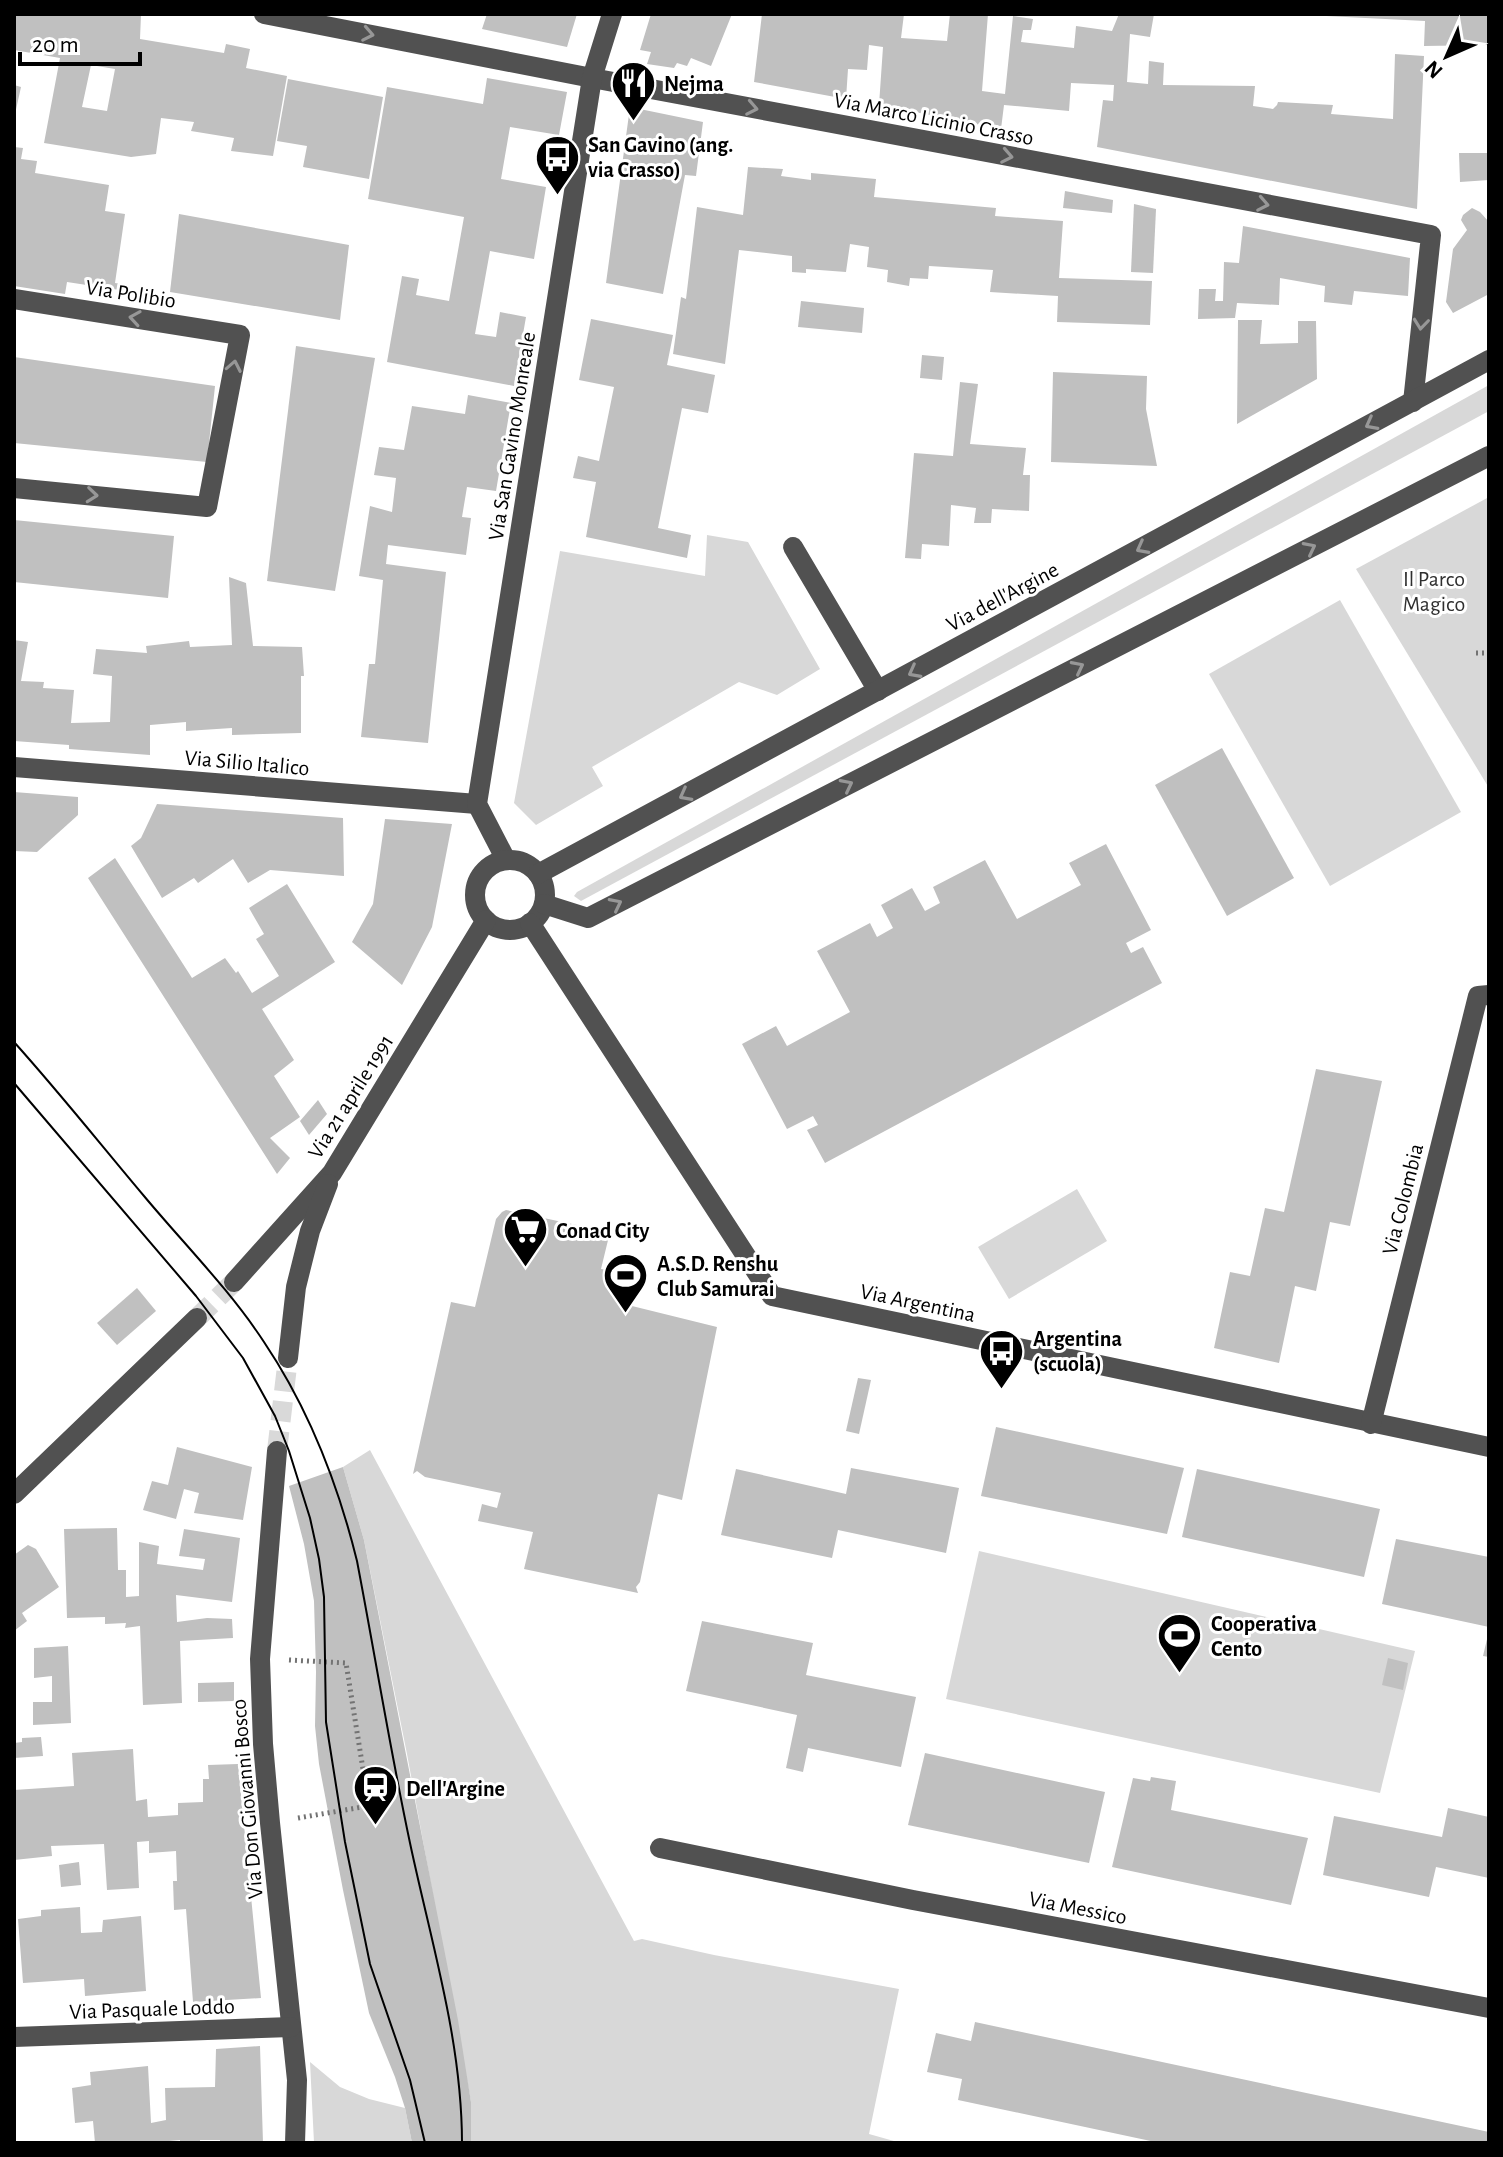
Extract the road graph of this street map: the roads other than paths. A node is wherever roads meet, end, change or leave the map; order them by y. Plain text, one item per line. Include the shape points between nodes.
1 (264, 14) edge
2 (612, 14) edge
3 (592, 78) junction
4 (14, 299) edge
5 (1489, 360) edge
6 (1413, 402) junction
7 (1489, 456) edge
8 (14, 488) edge
9 (793, 547) dead end
10 (878, 691) junction
11 (14, 767) edge
12 (477, 804) junction
13 (506, 860) junction
14 (538, 874) junction
15 (544, 904) junction
16 (486, 920) junction
17 (530, 923) junction
18 (1489, 995) edge
19 (332, 1173) junction
20 (234, 1282) tunnel mouth
21 (197, 1318) tunnel mouth
22 (288, 1358) tunnel mouth
23 (1371, 1424) junction
24 (1489, 1447) edge
25 (277, 1451) tunnel mouth
26 (14, 1494) edge
27 (660, 1848) dead end
28 (1489, 2008) edge
29 (291, 2027) junction
30 (14, 2037) edge
31 (295, 2143) edge

1 -> 3 street, Via Marco Licinio Crasso
2 - 3 street, Via San Gavino Monreale
3 -> 6 street, Via Marco Licinio Crasso via 1431,235
3 - 12 street, Via San Gavino Monreale
8 -> 4 street, Via Polibio via 207,507 240,335
5 - 6 street, Via dell'Argine
6 -> 10 street, Via dell'Argine
15 -> 7 street via 588,918
9 - 10 street
10 -> 14 street, Via dell'Argine
11 - 12 street, Via Silio Italico
12 - 13 street
13 - 14 street via 530,866
13 - 16 street via 491,866 476,885 478,909
14 - 15 street
15 - 17 street
16 - 17 street via 508,930
16 - 19 street, Via 21 aprile 1991
17 - 23 street, Via Argentina via 772,1296
18 - 23 street, Via Colombia via 1478,996
19 - 20 street, Via 21 aprile 1991
19 - 22 street via 296,1287
21 - 26 street
23 - 24 street, Via Argentina
25 - 29 street, Via Don Giovanni Bosco via 260,1659 263,1744
27 - 28 street, Via Messico
29 - 30 street, Via Pasquale Loddo
29 - 31 street, Via Don Giovanni Bosco via 297,2080

